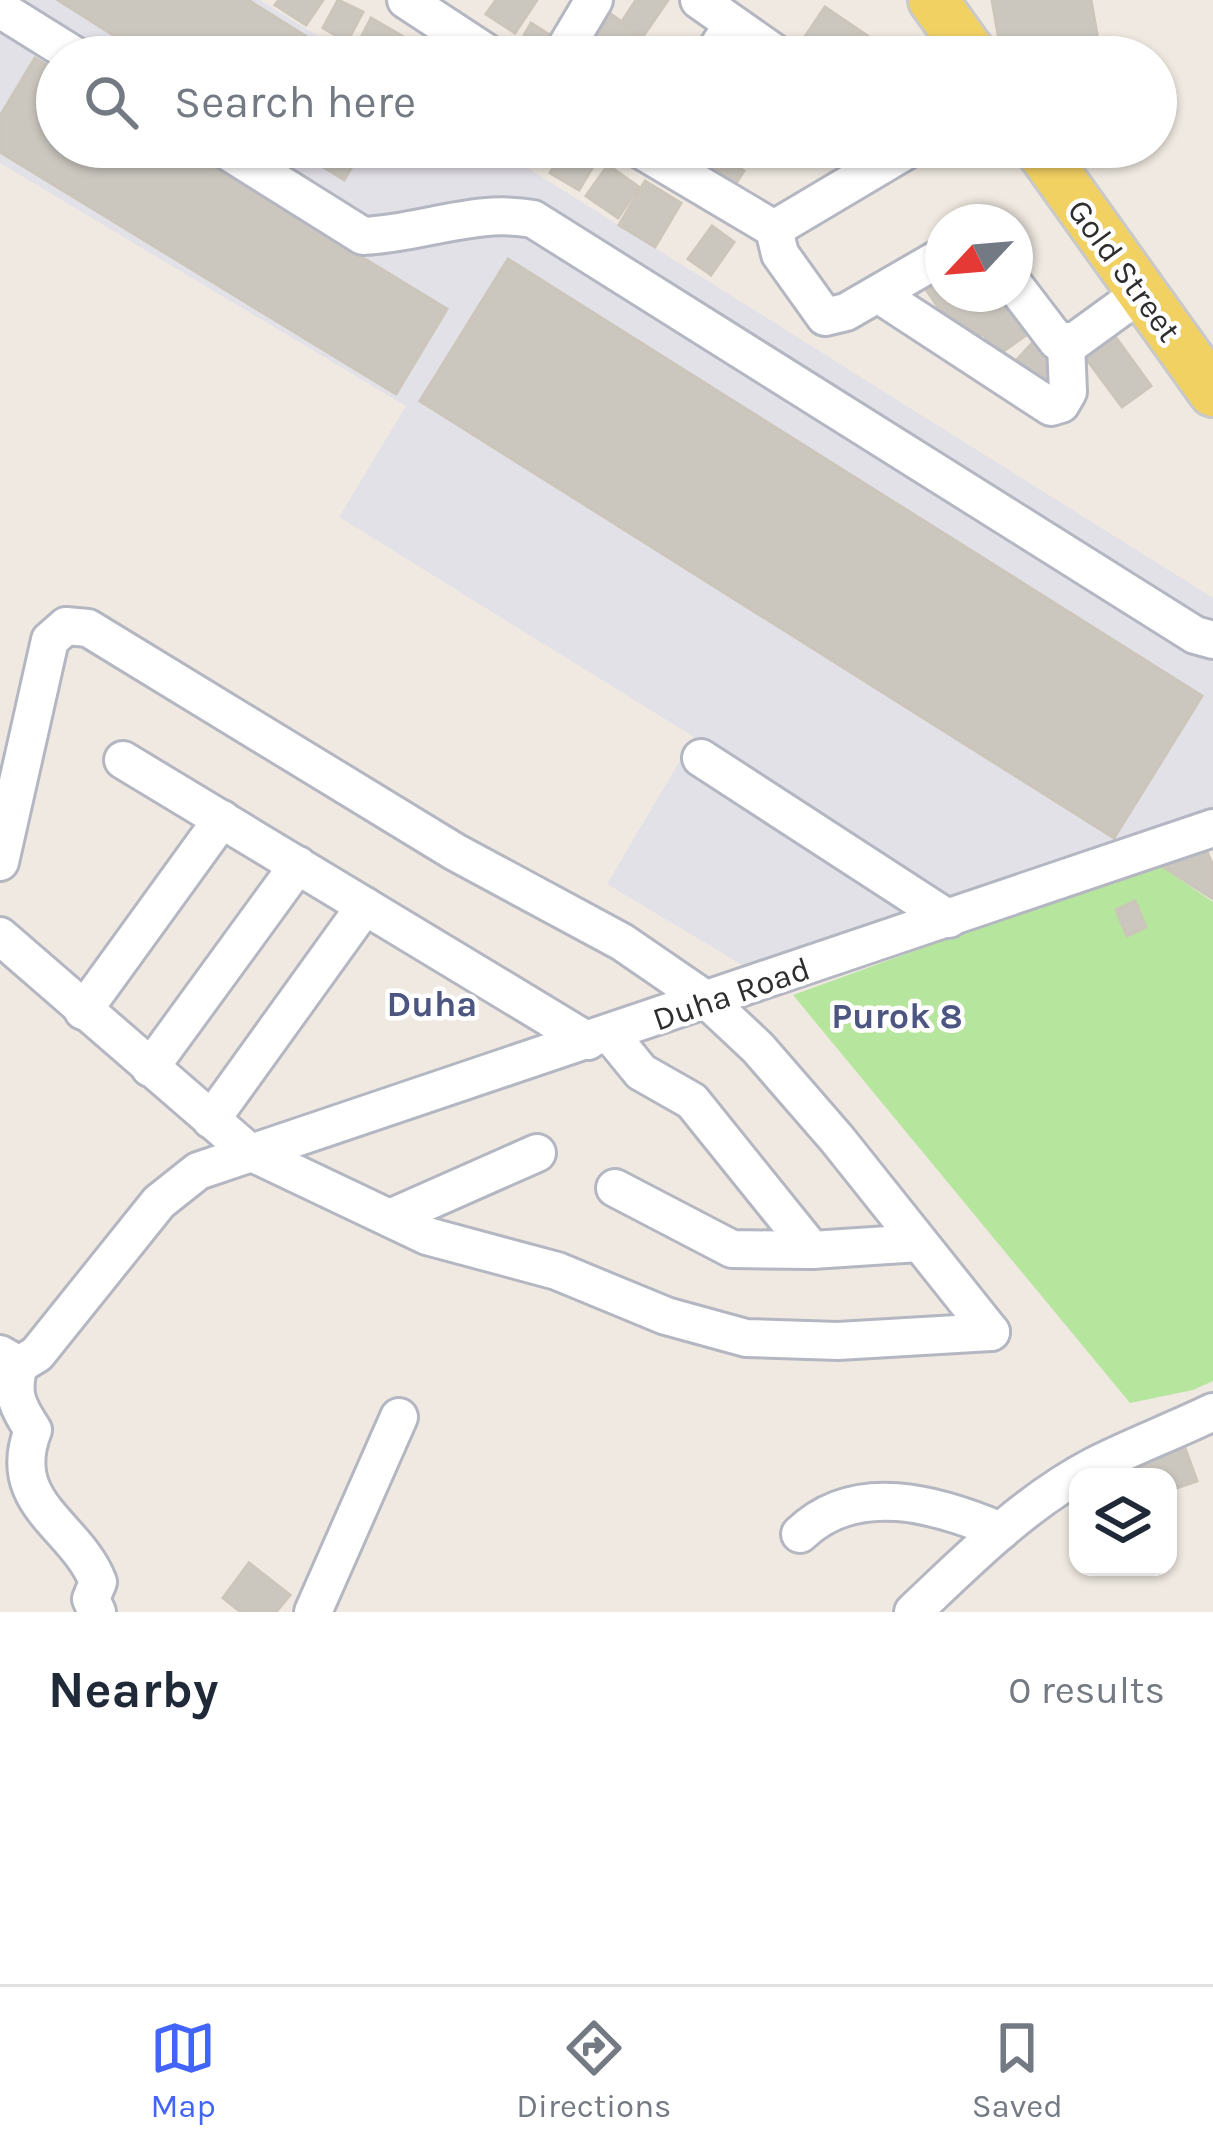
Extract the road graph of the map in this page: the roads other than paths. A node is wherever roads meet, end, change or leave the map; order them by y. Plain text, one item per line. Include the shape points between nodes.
1 (406, 0) edge
2 (594, 0) edge
3 (699, 0) edge
4 (933, 0) edge
5 (0, 9) edge
6 (733, 26) junction
7 (43, 36) edge
8 (462, 36) edge
9 (573, 36) edge
10 (726, 36) edge
11 (748, 36) edge
12 (959, 36) edge
13 (255, 168) edge
14 (674, 168) edge
15 (876, 168) edge
16 (1053, 168) edge
17 (774, 230) junction
18 (925, 267) edge
19 (1142, 293) junction
20 (878, 294) junction
21 (1033, 310) edge
22 (1066, 344) junction
23 (1213, 392) edge
24 (1213, 640) edge
25 (701, 758) dead end
26 (124, 760) dead end
27 (222, 819) junction
28 (1213, 828) edge
29 (0, 862) edge
30 (298, 865) junction
31 (364, 906) junction
32 (949, 919) junction
33 (0, 937) edge
34 (708, 1001) junction
35 (83, 1011) junction
36 (599, 1038) junction
37 (150, 1068) junction
38 (211, 1120) junction
39 (248, 1151) junction
40 (537, 1153) dead end
41 (615, 1188) dead end
42 (390, 1218) junction
43 (920, 1243) junction
44 (812, 1250) junction
45 (10, 1359) edge
46 (1213, 1412) edge
47 (399, 1418) dead end
48 (1000, 1532) junction
49 (800, 1534) dead end
50 (97, 1612) edge
51 (313, 1612) edge
52 (913, 1612) edge

1 - 8 street
2 - 9 street
3 - 6 street
4 - 12 main road
5 - 7 street
6 - 10 street
6 - 11 street
13 - 24 street via 363,236 502,213 532,219
14 - 17 street
15 - 17 street
16 - 19 main road, Gold Street
17 - 20 street via 780,254 825,316
18 - 20 street
19 - 22 street
19 - 23 main road, Gold Street
20 - 22 street via 1051,406 1068,392
21 - 22 street
25 - 32 street
26 - 27 street
27 - 30 street
27 - 35 street
28 - 32 street, Duha Road
29 - 34 street via 50,640 78,625 455,852 622,942
30 - 31 street
30 - 37 street
31 - 36 street
31 - 38 street
32 - 34 street, Duha Road
33 - 35 street
34 - 36 street, Duha Road
34 - 43 street via 758,1048
35 - 37 street
36 - 39 street, Duha Road
36 - 44 street via 692,1101
37 - 38 street
38 - 39 street
39 - 42 street
39 - 45 street, Duha Road via 170,1192 38,1354
40 - 42 street
41 - 44 street via 732,1249
42 - 43 street via 746,1338 991,1332
43 - 44 street
45 - 50 street via 16,1403 33,1430 26,1478 93,1570
46 - 48 street via 1091,1468
47 - 51 street
48 - 49 street via 954,1511 900,1502 848,1504
48 - 52 street

